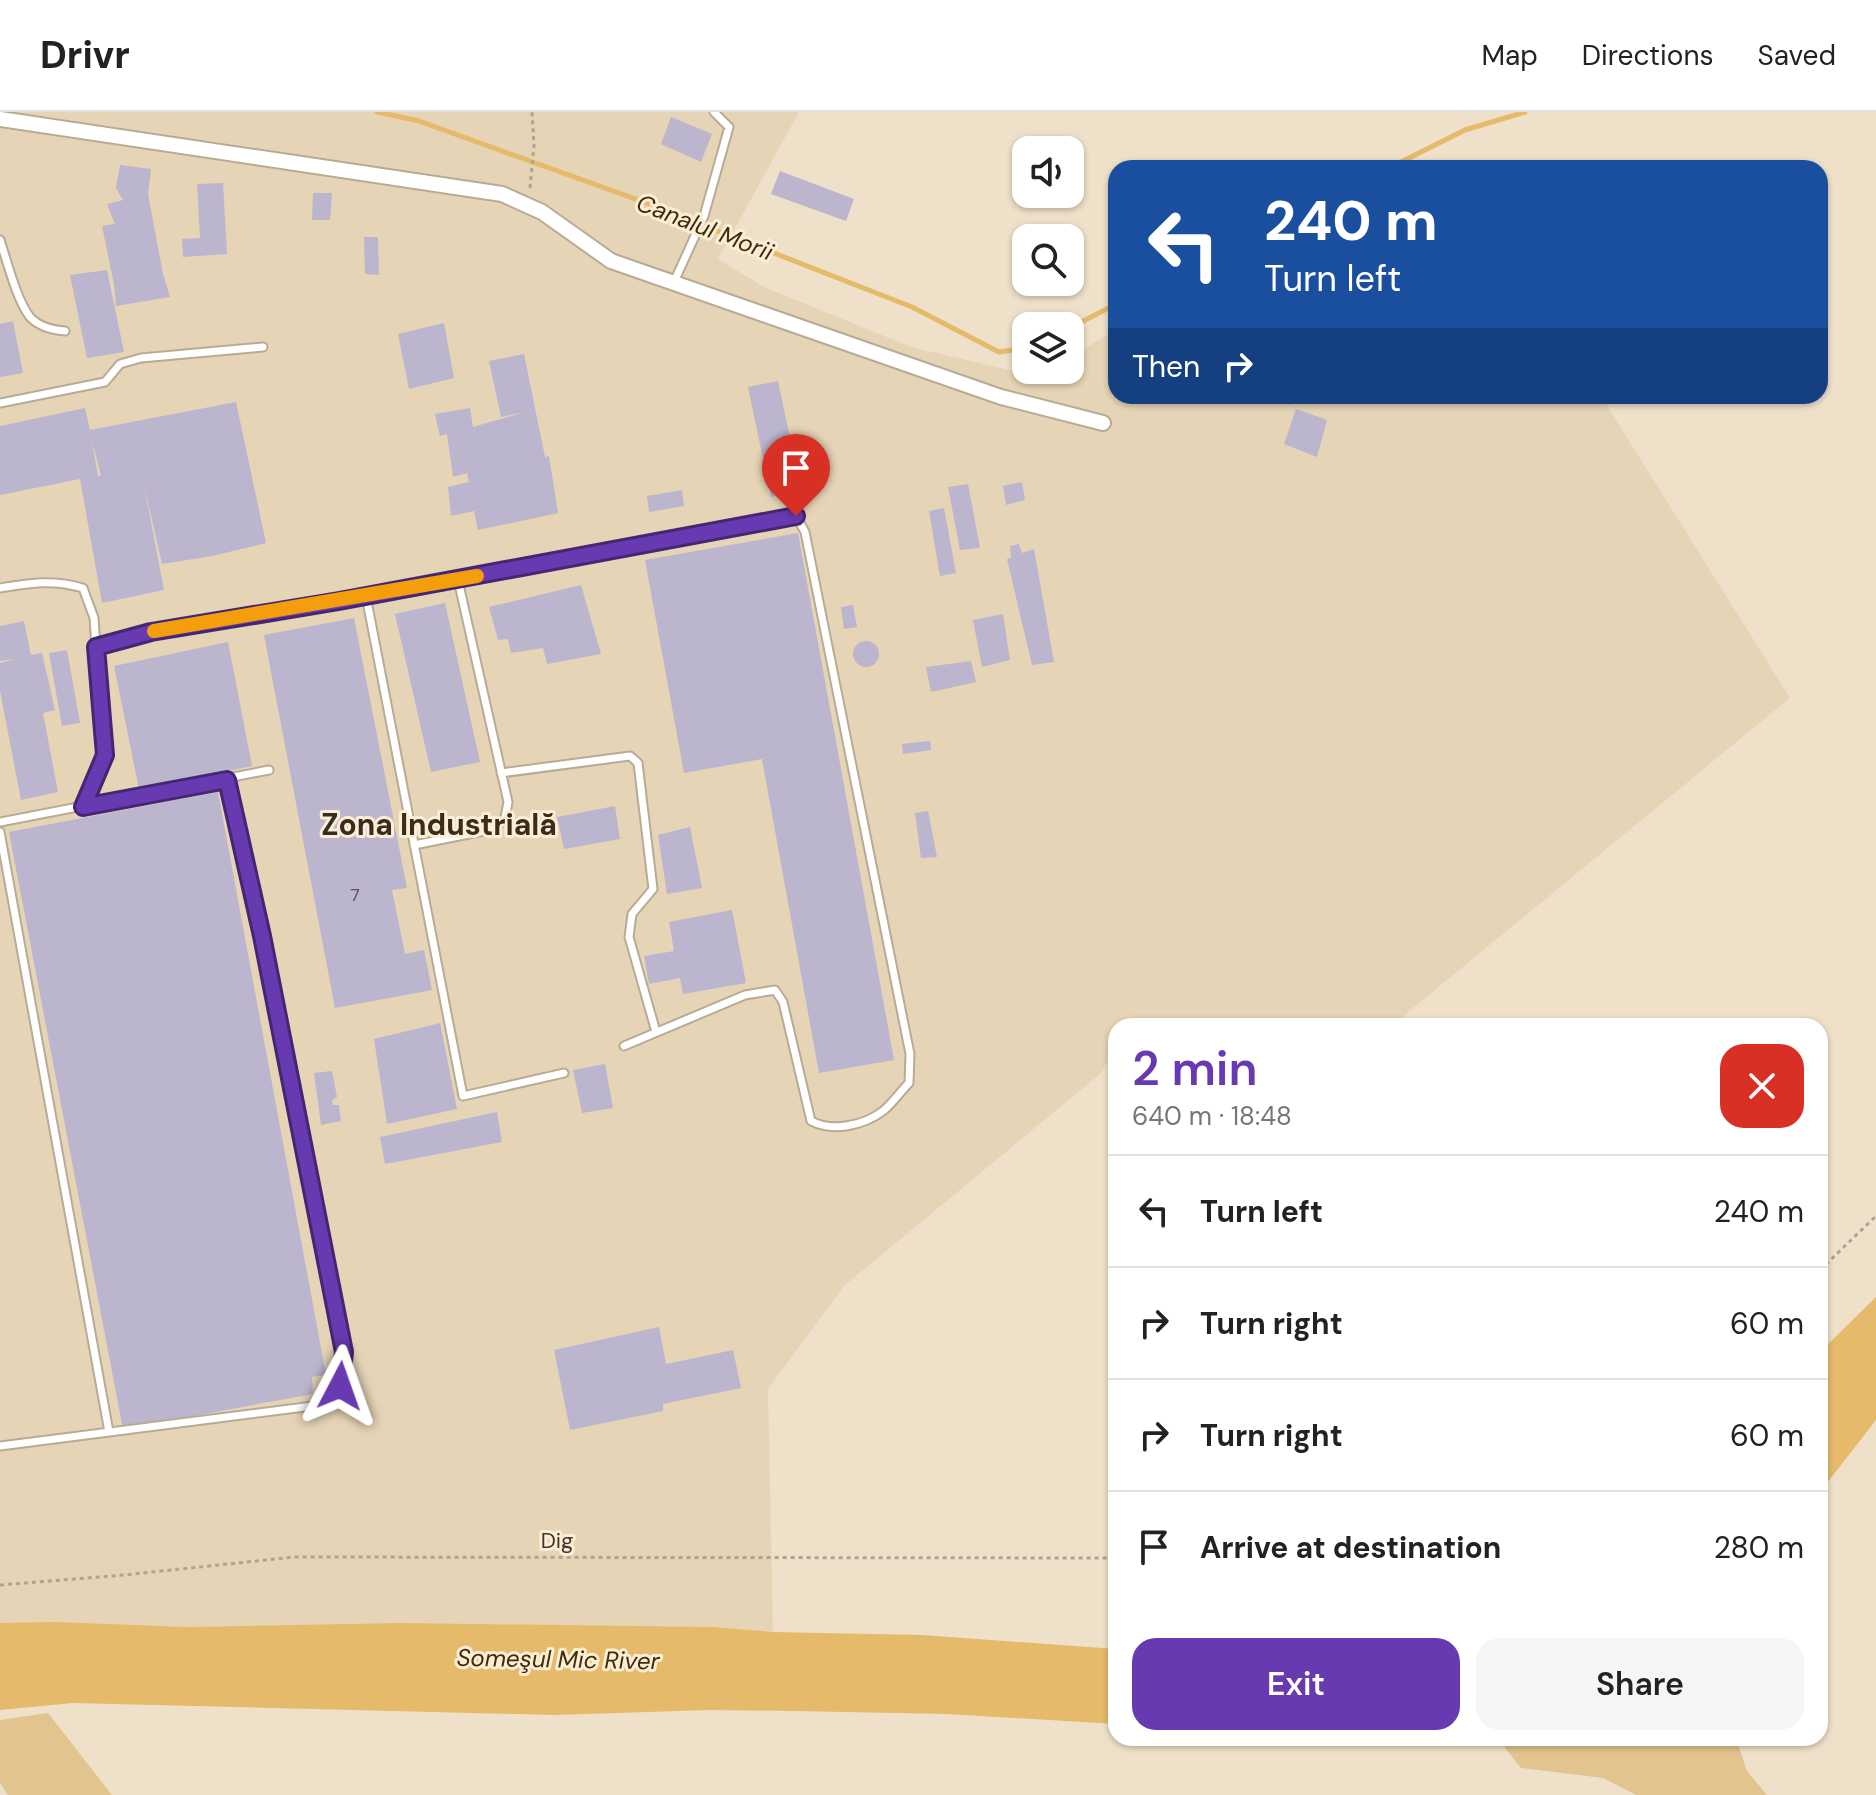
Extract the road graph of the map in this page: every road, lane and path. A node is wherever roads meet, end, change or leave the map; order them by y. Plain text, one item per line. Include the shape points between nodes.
1 (532, 112) edge
2 (714, 112) edge
3 (0, 119) edge
4 (531, 178) dead end
5 (0, 240) edge
6 (674, 282) junction
7 (65, 331) dead end
8 (263, 347) dead end
9 (0, 403) edge
10 (1103, 423) dead end
11 (458, 580) junction
12 (0, 588) edge
13 (366, 596) junction
14 (96, 647) junction
15 (269, 770) dead end
16 (501, 773) junction
17 (227, 780) junction
18 (83, 807) junction
19 (0, 822) edge
20 (0, 832) edge
21 (414, 845) junction
22 (656, 1032) junction
23 (624, 1046) dead end
24 (564, 1073) dead end
25 (1876, 1216) edge
26 (1828, 1262) edge
27 (109, 1432) junction
28 (0, 1446) edge
29 (1108, 1558) edge
30 (0, 1585) edge

1 - 4 path
2 - 6 lane via 729,127 704,216
3 - 6 street via 502,194 542,212 611,261
5 - 7 lane via 30,318 48,329
6 - 10 street via 1001,397
8 - 9 lane via 141,358 120,364 105,382
11 - 13 lane
11 - 16 lane
11 - 22 lane via 796,516 805,532 910,1054 909,1083 882,1112 852,1125 823,1127 811,1121 783,1002 775,990 745,995
12 - 14 lane via 40,581 83,588 94,618
13 - 14 lane via 151,632
13 - 21 lane
14 - 18 lane via 105,755
15 - 17 lane
16 - 21 lane via 508,802 505,818 494,829
16 - 22 lane via 630,756 638,763 653,889 632,914 629,937
17 - 18 lane
17 - 27 lane via 344,1352 340,1386 313,1406
18 - 19 lane
20 - 27 lane
21 - 24 lane via 463,1096
22 - 23 lane
25 - 26 path
27 - 28 lane
29 - 30 path, Dig via 294,1557

